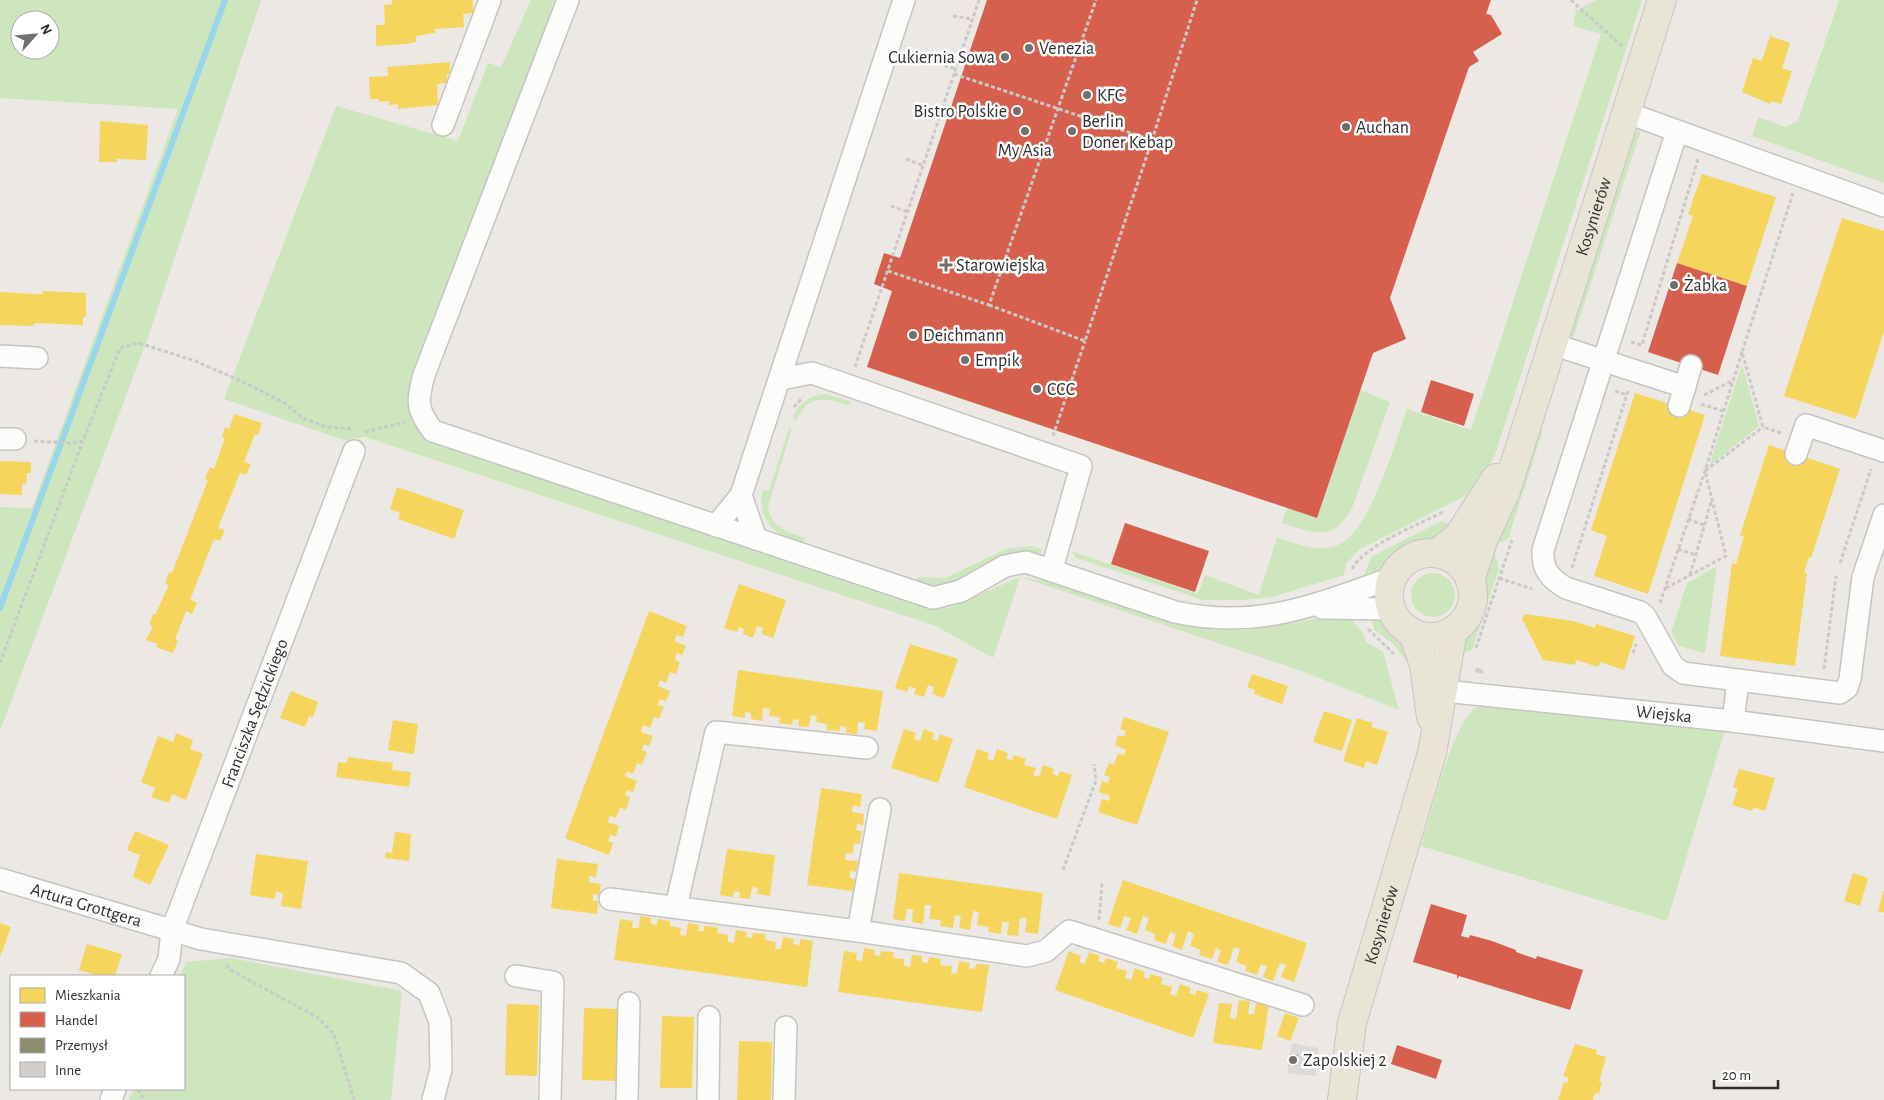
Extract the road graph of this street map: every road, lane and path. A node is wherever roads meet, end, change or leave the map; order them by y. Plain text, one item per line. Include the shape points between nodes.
1 (490, 0) edge
2 (568, 0) edge
3 (904, 0) edge
4 (979, 0) edge
5 (1096, 0) edge
6 (1197, 0) edge
7 (1571, 0) edge
8 (1662, 0) edge
9 (953, 16) dead end
10 (972, 19) junction
11 (1624, 49) dead end
12 (938, 63) dead end
13 (955, 71) junction
14 (1058, 109) junction
15 (923, 110) dead end
16 (1625, 112) junction
17 (940, 116) junction
18 (443, 125) dead end
19 (1677, 131) junction
20 (1152, 140) junction
21 (1700, 153) dead end
22 (906, 159) dead end
23 (924, 166) junction
24 (1795, 187) dead end
25 (891, 206) dead end
26 (1884, 206) edge
27 (908, 212) junction
28 (888, 272) junction
29 (882, 288) dead end
30 (989, 305) junction
31 (1085, 341) junction
32 (1628, 341) dead end
33 (1552, 344) junction
34 (1742, 352) junction
35 (0, 356) edge
36 (37, 358) dead end
37 (1603, 361) junction
38 (1691, 366) dead end
39 (781, 380) junction
40 (1733, 380) junction
41 (1629, 388) dead end
42 (1689, 398) junction
43 (1723, 411) junction
44 (422, 417) junction
45 (1763, 427) junction
46 (1055, 430) dead end
47 (1523, 434) junction
48 (1786, 434) dead end
49 (8, 439) edge
50 (83, 441) junction
51 (354, 451) dead end
52 (1796, 454) dead end
53 (1879, 457) edge
54 (1705, 471) junction
55 (741, 495) junction
56 (1712, 498) junction
57 (1884, 515) edge
58 (1688, 519) junction
59 (1704, 525) junction
60 (716, 526) junction
61 (756, 539) junction
62 (1678, 549) junction
63 (1437, 553) junction
64 (1696, 555) junction
65 (1507, 556) dead end
66 (1840, 563) dead end
67 (1052, 569) junction
68 (1690, 576) junction
69 (1836, 576) dead end
70 (1392, 578) junction
71 (1569, 578) dead end
72 (1470, 580) junction
73 (1666, 588) junction
74 (1304, 608) junction
75 (1391, 608) junction
76 (1656, 612) dead end
77 (1454, 630) junction
78 (1413, 633) junction
79 (1473, 657) dead end
80 (0, 663) edge
81 (1823, 673) dead end
82 (1738, 681) junction
83 (1444, 691) junction
84 (1733, 721) junction
85 (1884, 741) edge
86 (867, 748) dead end
87 (1432, 753) junction
88 (1094, 764) dead end
89 (880, 809) dead end
90 (1063, 870) dead end
91 (0, 879) edge
92 (1102, 883) dead end
93 (610, 899) dead end
94 (676, 907) junction
95 (172, 930) junction
96 (858, 931) junction
97 (201, 939) junction
98 (1098, 940) junction
99 (162, 975) edge
100 (516, 976) dead end
101 (630, 1003) dead end
102 (1303, 1005) dead end
103 (709, 1017) dead end
104 (786, 1027) dead end
105 (354, 1100) edge
106 (433, 1100) edge
107 (550, 1100) edge
108 (627, 1100) edge
109 (708, 1100) edge
110 (784, 1100) edge
111 (1342, 1100) edge

1 - 18 street
2 - 44 street via 424,375 418,395
3 - 39 street
4 - 10 path
5 - 14 path
6 - 20 path
7 - 11 path
8 - 16 main road, Kosynierów
9 - 10 path
10 - 13 path
12 - 13 path
13 - 14 path
13 - 17 path
14 - 20 path
14 - 30 path
15 - 17 path
16 - 19 street
16 - 33 main road, Kosynierów
17 - 23 path
19 - 26 street
19 - 37 street
20 - 31 path
21 - 32 path via 1642,345
22 - 23 path
23 - 27 path
24 - 34 path
25 - 27 path
27 - 28 path
28 - 29 path
28 - 30 path
30 - 31 path
31 - 46 path
33 - 37 street
33 - 47 main road, Kosynierów
34 - 40 path
34 - 45 path
35 - 36 street
37 - 42 street
37 - 82 street via 1543,550 1542,561 1546,571 1566,588 1640,612 1677,670
38 - 42 street
39 - 55 street
39 - 67 street via 812,373 1081,466
40 - 42 path
40 - 43 path
41 - 71 path
42 - 43 path
43 - 54 path
44 - 50 path via 367,432 348,427 327,427 302,418 285,403 239,380 195,361 139,343 120,348
44 - 60 street via 433,431
45 - 48 path
45 - 54 path
47 - 63 main road, Kosynierów via 1457,538
47 - 72 main road, Kosynierów via 1506,491 1484,538
49 - 50 path
50 - 80 path
51 - 95 street, Franciszka Sędzickiego
52 - 53 street via 1806,425
53 - 66 path
54 - 56 path
54 - 58 path
55 - 60 street
55 - 61 street
56 - 59 path
56 - 68 path via 1726,556
57 - 82 street via 1863,577 1848,688 1832,693
58 - 59 path
58 - 62 path
59 - 64 path
60 - 61 street
61 - 67 street via 933,598 961,591 1005,566 1026,562
62 - 64 path
62 - 73 path
63 - 70 main road via 1411,558
63 - 72 main road via 1458,562
64 - 68 path
65 - 79 path
67 - 74 street via 1175,612 1200,617 1242,619
68 - 73 path
69 - 81 path
70 - 74 street
70 - 75 main road
72 - 77 main road via 1470,608 1464,621
73 - 76 path
74 - 75 street
75 - 78 main road via 1400,623
77 - 78 main road via 1441,636
77 - 83 main road, Kosynierów
78 - 87 main road, Kosynierów via 1424,665
82 - 84 street
83 - 84 street, Wiejska
83 - 87 main road, Kosynierów
84 - 85 street, Wiejska
86 - 94 street via 716,732
87 - 111 main road, Kosynierów via 1352,1022
88 - 90 path via 1096,780
89 - 96 street
91 - 95 street, Artura Grottgera
92 - 98 path
93 - 94 street
94 - 96 street
95 - 97 street, Artura Grottgera
95 - 99 street, Franciszka Sędzickiego via 169,959
96 - 98 street via 1027,956 1046,951 1069,931
97 - 105 path via 232,971 317,1017 334,1034
97 - 106 street, Artura Grottgera via 401,973 429,993 440,1022 441,1069
98 - 102 street
100 - 107 street via 553,982
101 - 108 street
103 - 109 street
104 - 110 street

